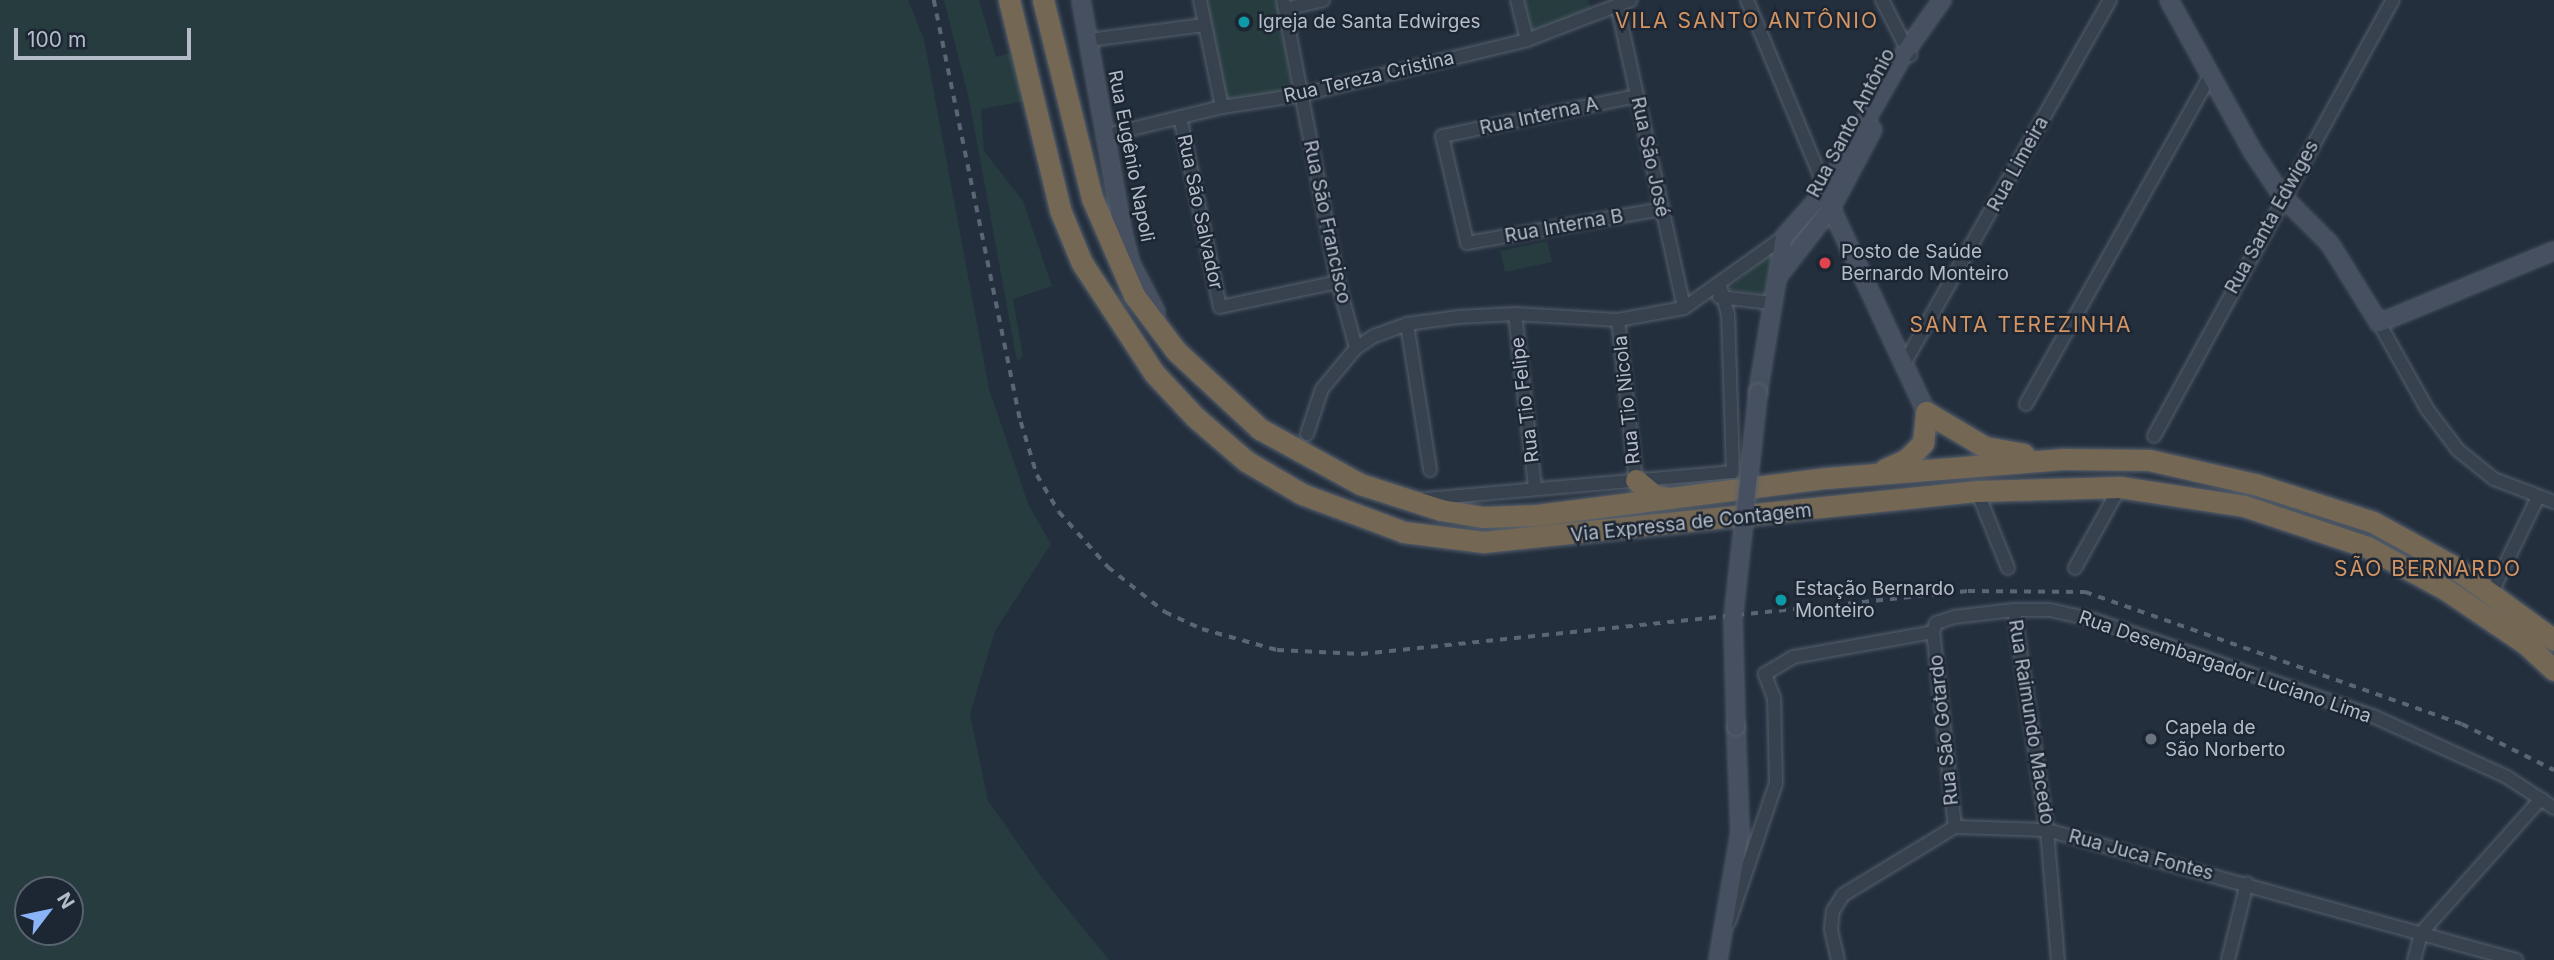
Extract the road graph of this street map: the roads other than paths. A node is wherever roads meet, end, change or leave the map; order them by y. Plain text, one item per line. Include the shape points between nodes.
1 (1009, 0) edge
2 (1043, 0) edge
3 (1081, 0) edge
4 (1200, 0) edge
5 (1323, 0) edge
6 (1517, 0) edge
7 (1592, 0) edge
8 (1631, 0) edge
9 (1747, 0) edge
10 (1882, 0) edge
11 (1932, 0) edge
12 (1942, 0) edge
13 (2110, 0) edge
14 (2169, 0) edge
15 (2393, 0) edge
16 (1284, 4) edge
17 (1617, 5) junction
18 (1597, 15) junction
19 (1927, 17) junction
20 (1204, 25) junction
21 (1089, 40) junction
22 (1527, 40) junction
23 (1908, 54) junction
24 (2211, 74) junction
25 (1300, 95) junction
26 (1636, 96) junction
27 (1222, 107) junction
28 (1180, 117) junction
29 (1103, 136) junction
30 (1826, 190) junction
31 (2283, 197) junction
32 (1831, 208) junction
33 (1661, 209) junction
34 (1784, 237) junction
35 (1467, 243) joint
36 (2554, 251) edge
37 (1777, 277) junction
38 (1338, 282) junction
39 (1722, 292) junction
40 (1772, 303) junction
41 (1684, 308) junction
42 (1515, 314) junction
43 (1618, 320) junction
44 (2379, 323) junction
45 (1407, 324) junction
46 (1356, 348) junction
47 (1176, 351) junction
48 (1904, 364) junction
49 (2026, 404) dead end
50 (1926, 412) junction
51 (1307, 434) dead end
52 (2154, 436) dead end
53 (2063, 458) junction
54 (1430, 470) dead end
55 (1863, 476) junction
56 (1636, 480) junction
57 (1535, 487) junction
58 (2120, 487) junction
59 (1977, 491) junction
60 (1403, 499) junction
61 (1686, 499) junction
62 (2537, 499) junction
63 (2554, 502) edge
64 (2008, 568) dead end
65 (2075, 568) dead end
66 (2492, 592) junction
67 (2014, 610) junction
68 (1933, 632) junction
69 (2554, 640) edge
70 (2554, 670) edge
71 (2541, 799) junction
72 (2554, 808) edge
73 (1955, 827) junction
74 (2048, 830) junction
75 (2247, 883) junction
76 (2421, 933) junction
77 (1722, 942) junction
78 (1721, 960) edge
79 (1838, 960) edge
80 (2058, 960) edge
81 (2228, 960) edge
82 (2414, 960) edge
83 (2516, 960) edge

1 - 59 highway, Via Expressa de Contagem via 1060,210 1082,263 1154,373 1247,461 1302,494 1404,532 1483,542
2 - 47 highway, Via Expressa de Contagem via 1072,124 1111,250 1134,295
3 - 21 street, Rua Eugênio Napoli
4 - 20 street
5 - 16 street
6 - 22 street
7 - 18 street
8 - 17 street, Rua Tereza Cristina
9 - 30 street
10 - 23 street
11 - 19 street, Rua Santo Antônio
12 - 19 street, Rua Santo Antônio
13 - 48 street, Rua Limeira
14 - 24 street
15 - 31 street, Rua Santa Edwiges
16 - 25 street, Rua São Francisco
17 - 18 street, Rua Tereza Cristina
17 - 26 street, Rua São José
18 - 22 street, Rua Tereza Cristina
19 - 23 street, Rua Santo Antônio
20 - 21 street
20 - 27 street
21 - 29 street, Rua Eugênio Napoli
22 - 25 street, Rua Tereza Cristina
23 - 30 street, Rua Santo Antônio
23 - 32 street, Rua Santo Antônio
24 - 31 street
24 - 49 street
25 - 27 street, Rua Tereza Cristina
25 - 38 street, Rua São Francisco
26 - 33 street, Rua São José
26 - 35 street, Rua Interna A via 1442,136
27 - 28 street, Rua Tereza Cristina
28 - 29 street, Rua Tereza Cristina
28 - 38 street, Rua São Salvador via 1220,307
29 - 47 street, Rua Eugênio Napoli via 1131,264
30 - 34 street, Rua Santo Antônio
31 - 44 street via 2330,244
31 - 52 street, Rua Santa Edwiges
32 - 37 street, Rua Santo Antônio
32 - 48 street
33 - 35 street, Rua Interna B
33 - 41 street, Rua São José
34 - 37 street, Rua Santo Antônio
34 - 39 street
36 - 44 street
37 - 40 street, Rua Santo Antônio
38 - 46 street, Rua São Francisco
39 - 40 street
39 - 41 street
39 - 56 street via 1733,472
40 - 77 street, Rua Santo Antônio, bridge via 1733,620 1740,833
41 - 43 street
42 - 43 street
42 - 45 street
42 - 57 street, Rua Tio Felipe
43 - 56 street, Rua Tio Nicola
44 - 62 street via 2427,409 2458,450 2494,479
45 - 46 street
45 - 54 street
46 - 51 street via 1322,389
47 - 60 highway, Via Expressa de Contagem via 1217,393 1283,445 1360,484
48 - 50 street
50 - 53 highway via 1985,447
50 - 55 highway via 1923,443 1907,459
53 - 55 highway, Via Expressa de Contagem
53 - 66 highway via 2149,460 2255,484 2373,522
55 - 61 highway, Via Expressa de Contagem
56 - 57 street
56 - 61 highway via 1655,496
57 - 60 street via 1484,496
58 - 59 highway, Via Expressa de Contagem
58 - 65 street
58 - 70 highway, Via Expressa de Contagem via 2245,506 2367,547 2445,589 2526,644
59 - 64 street
60 - 61 highway, Via Expressa de Contagem via 1483,516
62 - 63 street
62 - 66 street
66 - 69 highway
67 - 68 street, Rua Desembargador Luciano Lima via 1954,617 1936,623
67 - 71 street, Rua Desembargador Luciano Lima via 2050,610 2094,620 2375,717 2507,777
67 - 74 street, Rua Raimundo Macedo
68 - 73 street, Rua São Gotardo
68 - 77 street, Rua Desembargador Luciano Lima via 1793,657 1765,674 1774,698 1776,783
71 - 72 street, Rua Desembargador Luciano Lima
71 - 76 street
73 - 74 street, Rua Juca Fontes
73 - 79 street via 1843,895 1833,911 1831,929
74 - 75 street, Rua Juca Fontes
74 - 80 street, Rua Raimundo Macedo
75 - 76 street, Rua Juca Fontes
75 - 81 street
76 - 82 street
76 - 83 street, Rua Juca Fontes
77 - 78 street, Rua Santo Antônio

